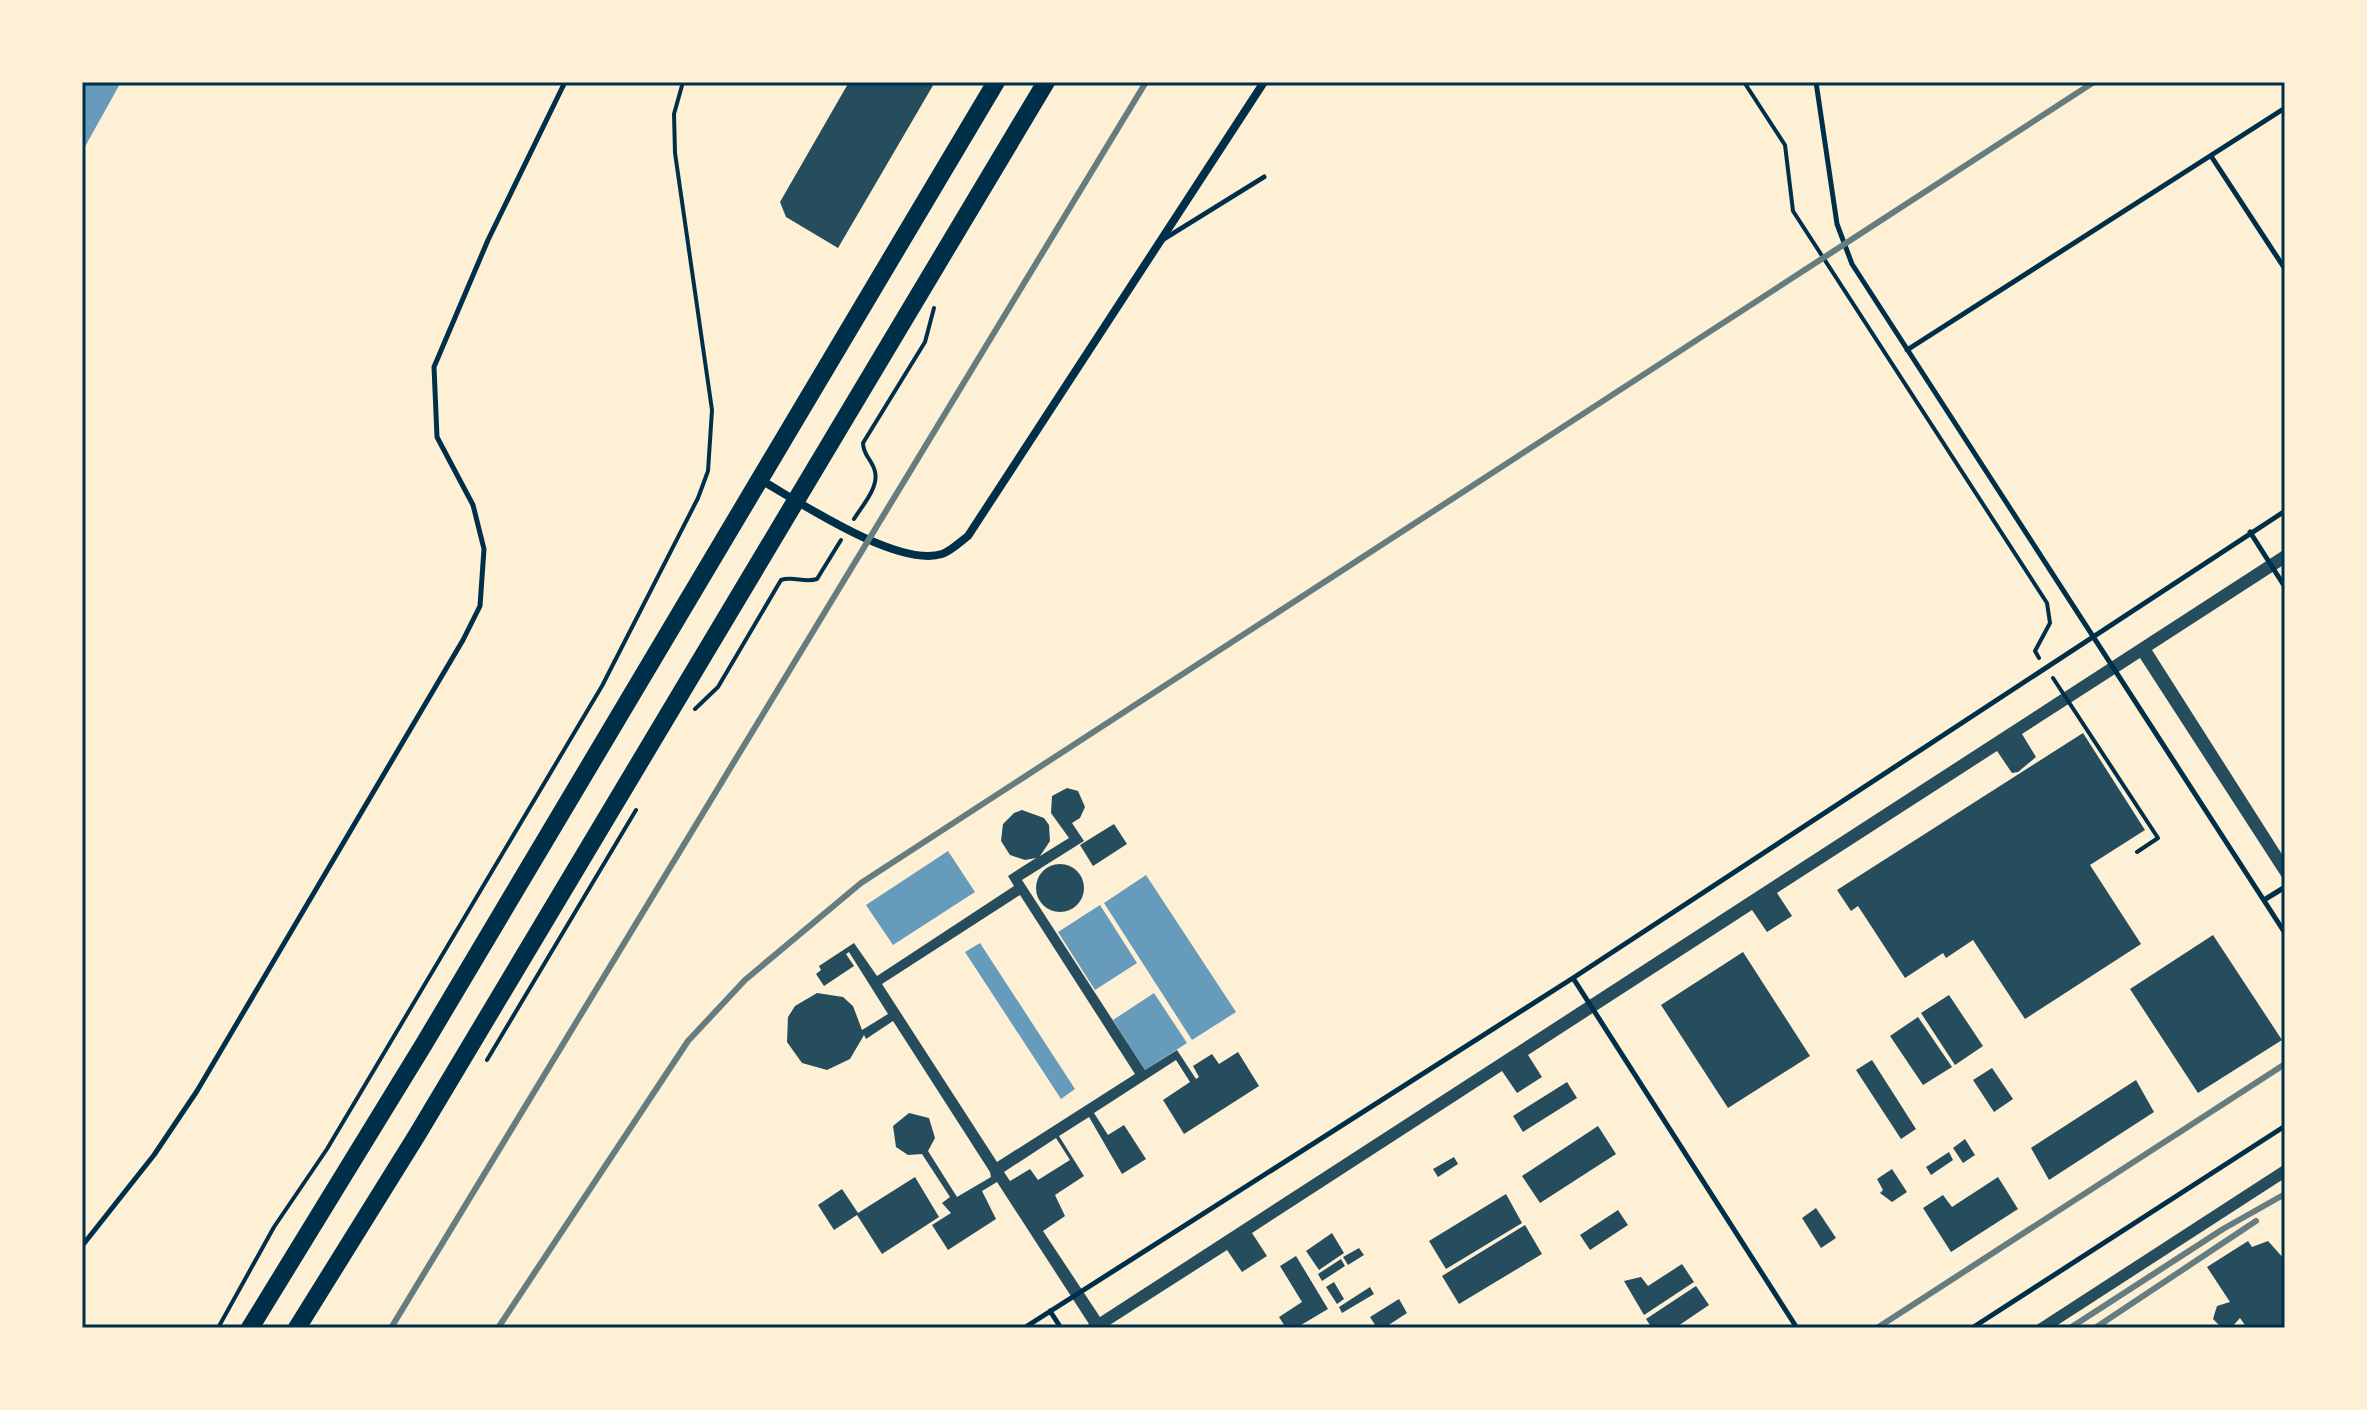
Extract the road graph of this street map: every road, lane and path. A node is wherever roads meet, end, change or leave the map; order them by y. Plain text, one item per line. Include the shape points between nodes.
1 (565, 82) edge
2 (683, 82) edge
3 (996, 82) edge
4 (1046, 82) edge
5 (1264, 82) edge
6 (1744, 82) edge
7 (1816, 82) edge
8 (2285, 108) edge
9 (2211, 156) junction
10 (1264, 177) dead end
11 (1160, 241) junction
12 (2285, 269) edge
13 (936, 301) dead end
14 (1907, 350) junction
15 (760, 480) junction
16 (798, 501) junction
17 (2285, 511) edge
18 (849, 528) junction
19 (2250, 532) junction
20 (2285, 587) edge
21 (2090, 637) junction
22 (2045, 667) junction
23 (688, 721) dead end
24 (640, 803) dead end
25 (2137, 852) dead end
26 (2285, 887) edge
27 (2264, 900) junction
28 (2285, 933) edge
29 (1573, 978) junction
30 (482, 1067) dead end
31 (2285, 1126) edge
32 (82, 1246) edge
33 (1050, 1311) junction
34 (218, 1328) edge
35 (250, 1328) edge
36 (297, 1328) edge
37 (1024, 1328) edge
38 (1061, 1328) edge
39 (1797, 1328) edge
40 (1972, 1328) edge

1 - 32 lane via 434,367 437,437 473,505 484,549 480,606 197,1091
2 - 34 path via 674,114 675,153 712,410 708,471 602,686
3 - 15 main road
4 - 16 main road
5 - 11 street
6 - 22 path via 1785,145 1793,211 2047,603 2050,623 2035,651
7 - 14 lane via 1840,238
8 - 9 lane
9 - 12 lane
9 - 14 lane
10 - 11 lane
11 - 18 street via 968,536 943,554 916,556 891,551
13 - 18 path via 925,342 863,443 875,484
14 - 21 lane
15 - 16 street
15 - 35 main road
16 - 18 street
16 - 36 main road
17 - 19 lane
18 - 23 path via 817,579 781,580 718,687
19 - 20 lane
19 - 21 lane
21 - 22 lane
21 - 27 lane
22 - 25 path via 2158,838
22 - 29 lane
24 - 30 path
26 - 27 lane
27 - 28 lane
29 - 33 lane
29 - 39 lane
31 - 40 lane
33 - 37 lane
33 - 38 lane

